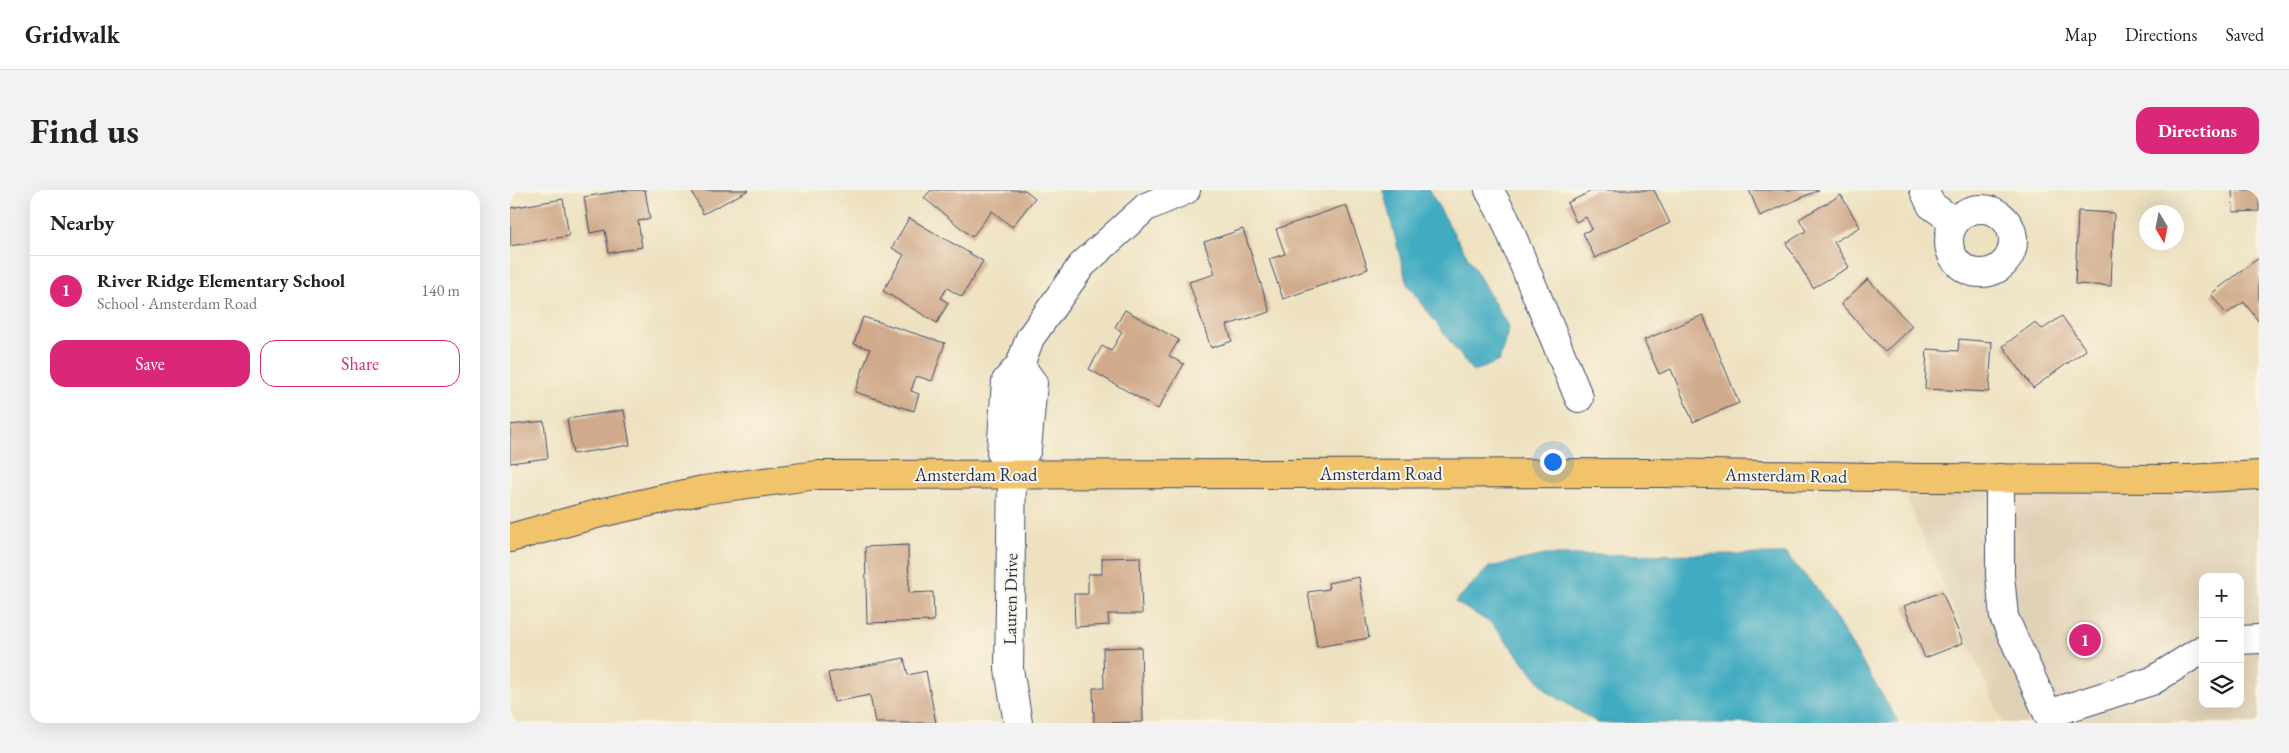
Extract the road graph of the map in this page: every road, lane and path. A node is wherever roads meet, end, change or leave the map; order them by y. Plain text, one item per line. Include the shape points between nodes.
1 (1186, 190) edge
2 (1490, 190) edge
3 (1924, 190) edge
4 (1956, 222) dead end
5 (1579, 398) dead end
6 (1012, 474) junction
7 (2259, 475) edge
8 (2000, 478) junction
9 (510, 538) edge
10 (2259, 639) edge
11 (2244, 640) edge
12 (2199, 652) edge
13 (2050, 719) edge
14 (1018, 723) edge

1 - 6 street, Lauren Drive via 1146,207 1082,265 1030,338 1020,365 1006,381 1001,453
2 - 5 street
3 - 4 street via 1931,205
6 - 8 main road, Amsterdam Road via 1660,473
6 - 9 main road, Amsterdam Road via 817,476 702,490
6 - 14 street, Lauren Drive via 1009,669
7 - 8 main road, Amsterdam Road via 2187,479
8 - 13 street via 2000,575 2004,617
10 - 11 street
12 - 13 street via 2152,681

